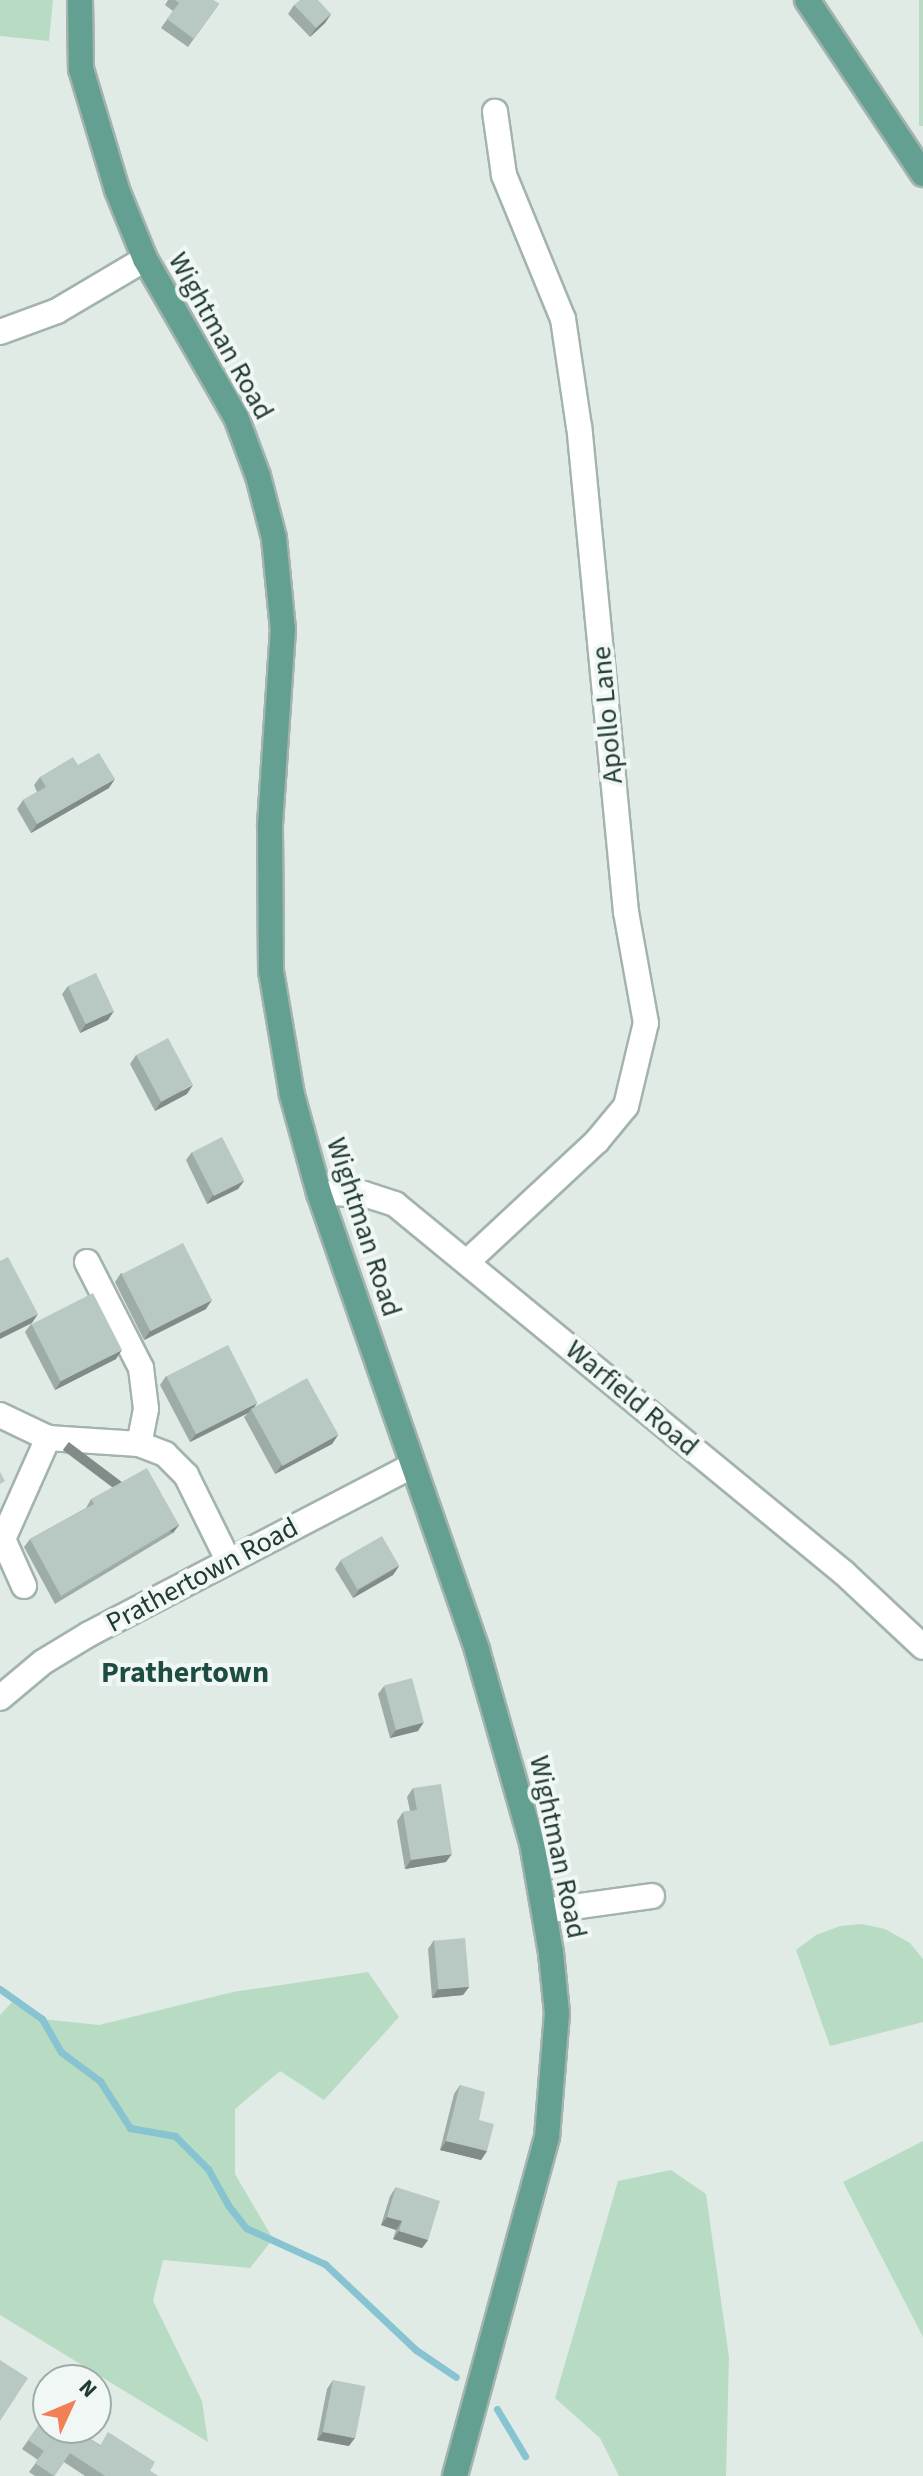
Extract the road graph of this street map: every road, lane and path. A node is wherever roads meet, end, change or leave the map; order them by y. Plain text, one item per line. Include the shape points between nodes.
1 (80, 0) edge
2 (807, 0) edge
3 (495, 112) dead end
4 (923, 174) edge
5 (145, 259) junction
6 (0, 332) edge
7 (319, 1193) junction
8 (87, 1262) dead end
9 (467, 1262) junction
10 (0, 1415) edge
11 (48, 1438) junction
12 (139, 1444) junction
13 (412, 1466) junction
14 (228, 1560) junction
15 (24, 1586) dead end
16 (923, 1647) edge
17 (0, 1698) edge
18 (652, 1896) dead end
19 (544, 1911) junction
20 (455, 2476) edge

1 - 5 main road, Wightman Road via 81,69 117,190
2 - 4 main road
3 - 9 street, Apollo Lane via 504,175 563,319 579,427 626,912 646,1023 626,1106 597,1141
5 - 6 street via 57,311
5 - 7 main road, Wightman Road via 236,417 274,538 283,629 270,827 271,971 292,1095
7 - 9 street, Warfield Road via 364,1194 395,1204
7 - 13 main road, Wightman Road
8 - 12 street via 141,1368 146,1409
9 - 16 street, Warfield Road via 844,1573
10 - 11 street
11 - 12 street
11 - 15 street via 3,1539
12 - 14 street via 165,1454 186,1475
13 - 14 street, Prathertown Road
13 - 19 main road, Wightman Road via 477,1650 532,1843
14 - 17 street, Prathertown Road via 89,1634 43,1662
18 - 19 street
19 - 20 main road, Wightman Road via 557,2013 547,2137

